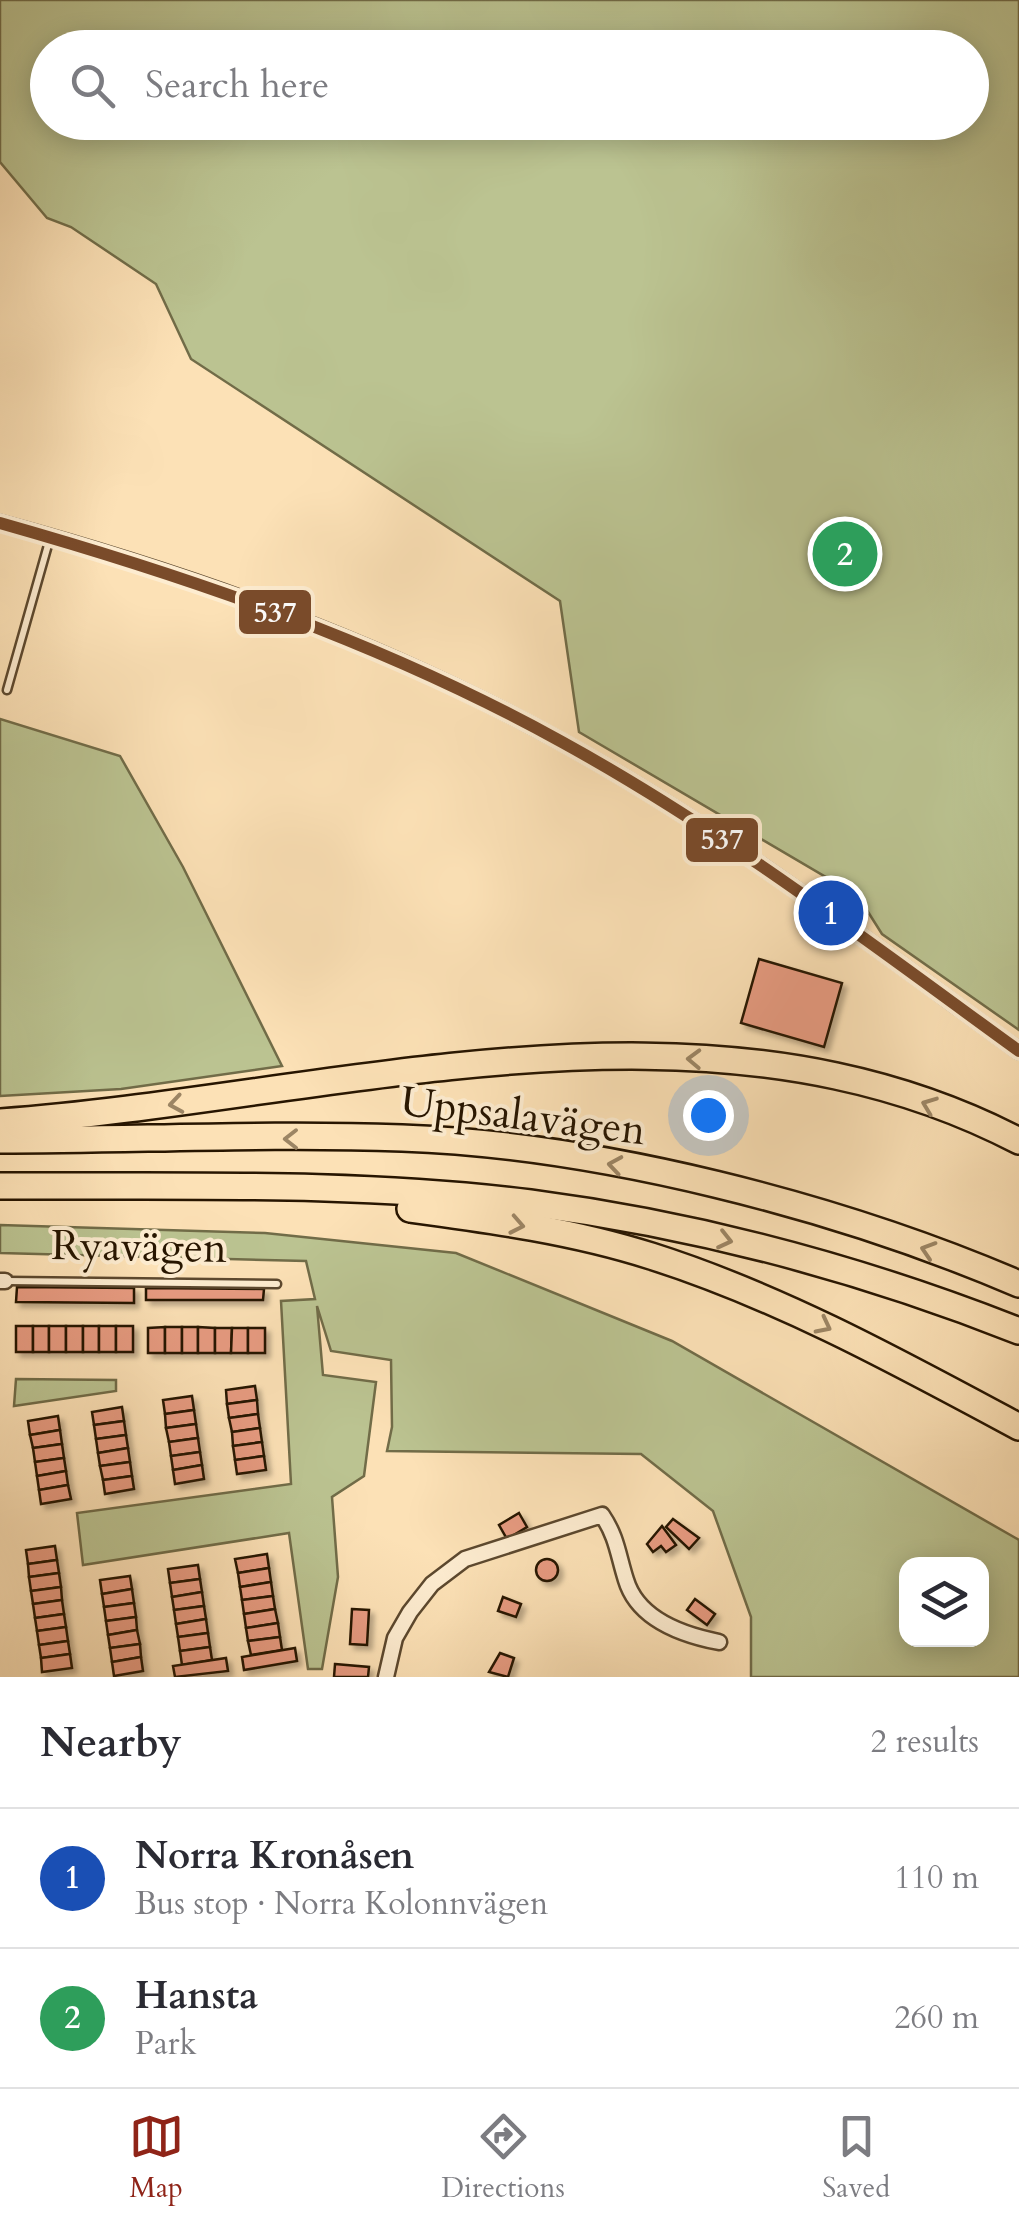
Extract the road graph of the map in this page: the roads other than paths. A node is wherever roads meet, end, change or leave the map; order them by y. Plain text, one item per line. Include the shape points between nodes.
1 (0, 524) edge
2 (50, 537) junction
3 (7, 690) dead end
4 (1019, 1051) edge
5 (0, 1122) edge
6 (0, 1140) edge
7 (1019, 1141) edge
8 (0, 1186) edge
9 (247, 1188) junction
10 (3, 1281) edge
11 (277, 1284) dead end
12 (1019, 1284) edge
13 (1019, 1331) edge
14 (1019, 1428) edge
15 (719, 1642) dead end
16 (386, 1677) edge

1 - 2 street
2 - 3 lane
2 - 4 street via 264,604 563,742 776,878
7 -> 5 highway via 886,1088 791,1067 620,1057 411,1069 113,1114
12 -> 6 highway, Uppsalavägen via 788,1205 638,1168 539,1153 404,1138
8 - 9 highway, Uppsalavägen
9 -> 13 highway, Uppsalavägen via 530,1203 684,1230 909,1288
9 -> 14 highway via 518,1224 650,1255 778,1303
10 - 11 lane, Ryavägen
15 - 16 street via 683,1632 642,1608 627,1584 618,1538 602,1515 464,1559 410,1612 394,1638

